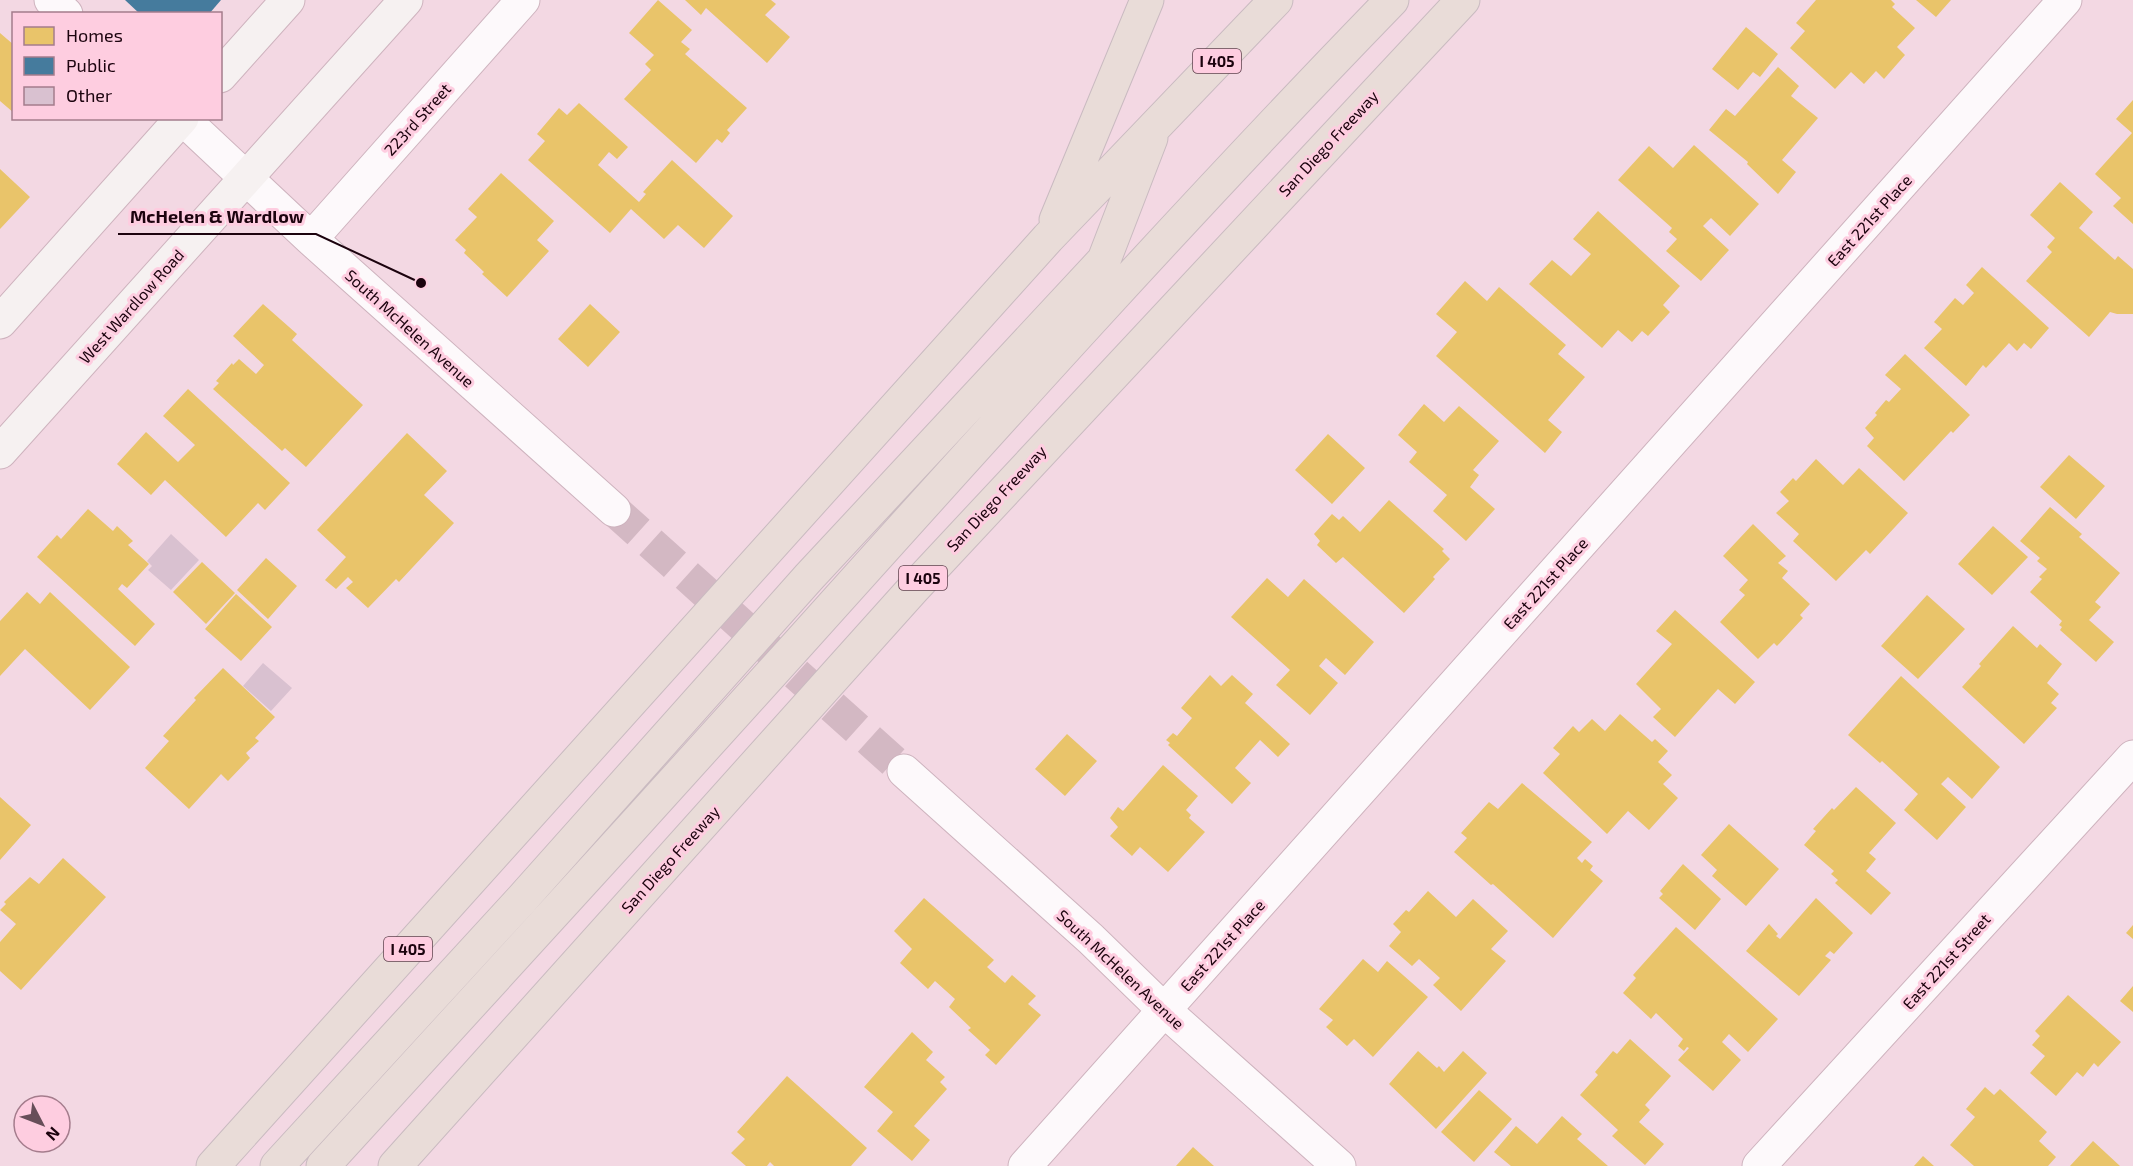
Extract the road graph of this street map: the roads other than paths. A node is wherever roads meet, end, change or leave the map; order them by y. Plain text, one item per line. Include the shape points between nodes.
1 (51, 0) edge
2 (288, 0) edge
3 (406, 0) edge
4 (524, 0) edge
5 (1147, 0) edge
6 (1276, 0) edge
7 (1392, 0) edge
8 (1463, 0) edge
9 (2065, 0) edge
10 (64, 12) edge
11 (222, 74) edge
12 (180, 120) edge
13 (184, 120) edge
14 (1158, 123) junction
15 (246, 178) junction
16 (1048, 238) junction
17 (311, 239) junction
18 (0, 322) edge
19 (0, 453) edge
20 (614, 510) tunnel mouth
21 (2133, 757) edge
22 (904, 771) tunnel mouth
23 (1164, 1010) junction
24 (213, 1166) edge
25 (277, 1166) edge
26 (323, 1166) edge
27 (395, 1166) edge
28 (1025, 1166) edge
29 (1339, 1166) edge
30 (1759, 1166) edge

1 - 10 street
2 - 11 main road
3 - 15 main road, West Wardlow Road
4 - 17 street, 223rd Street
5 - 16 highway
6 - 14 highway, I 405
7 - 26 highway via 991,430
8 - 27 highway, San Diego Freeway / I 405 via 913,589
9 - 23 street, East 221st Place
12 - 18 main road
13 - 15 street, South McHelen Avenue
14 - 16 highway, I 405
14 - 25 highway via 1104,260 809,577
15 - 17 street, South McHelen Avenue
15 - 19 main road, West Wardlow Road
16 - 24 highway, I 405
17 - 20 street, South McHelen Avenue
21 - 30 street, East 221st Street
22 - 23 street, South McHelen Avenue
23 - 28 street, East 221st Place
23 - 29 street, South McHelen Avenue

